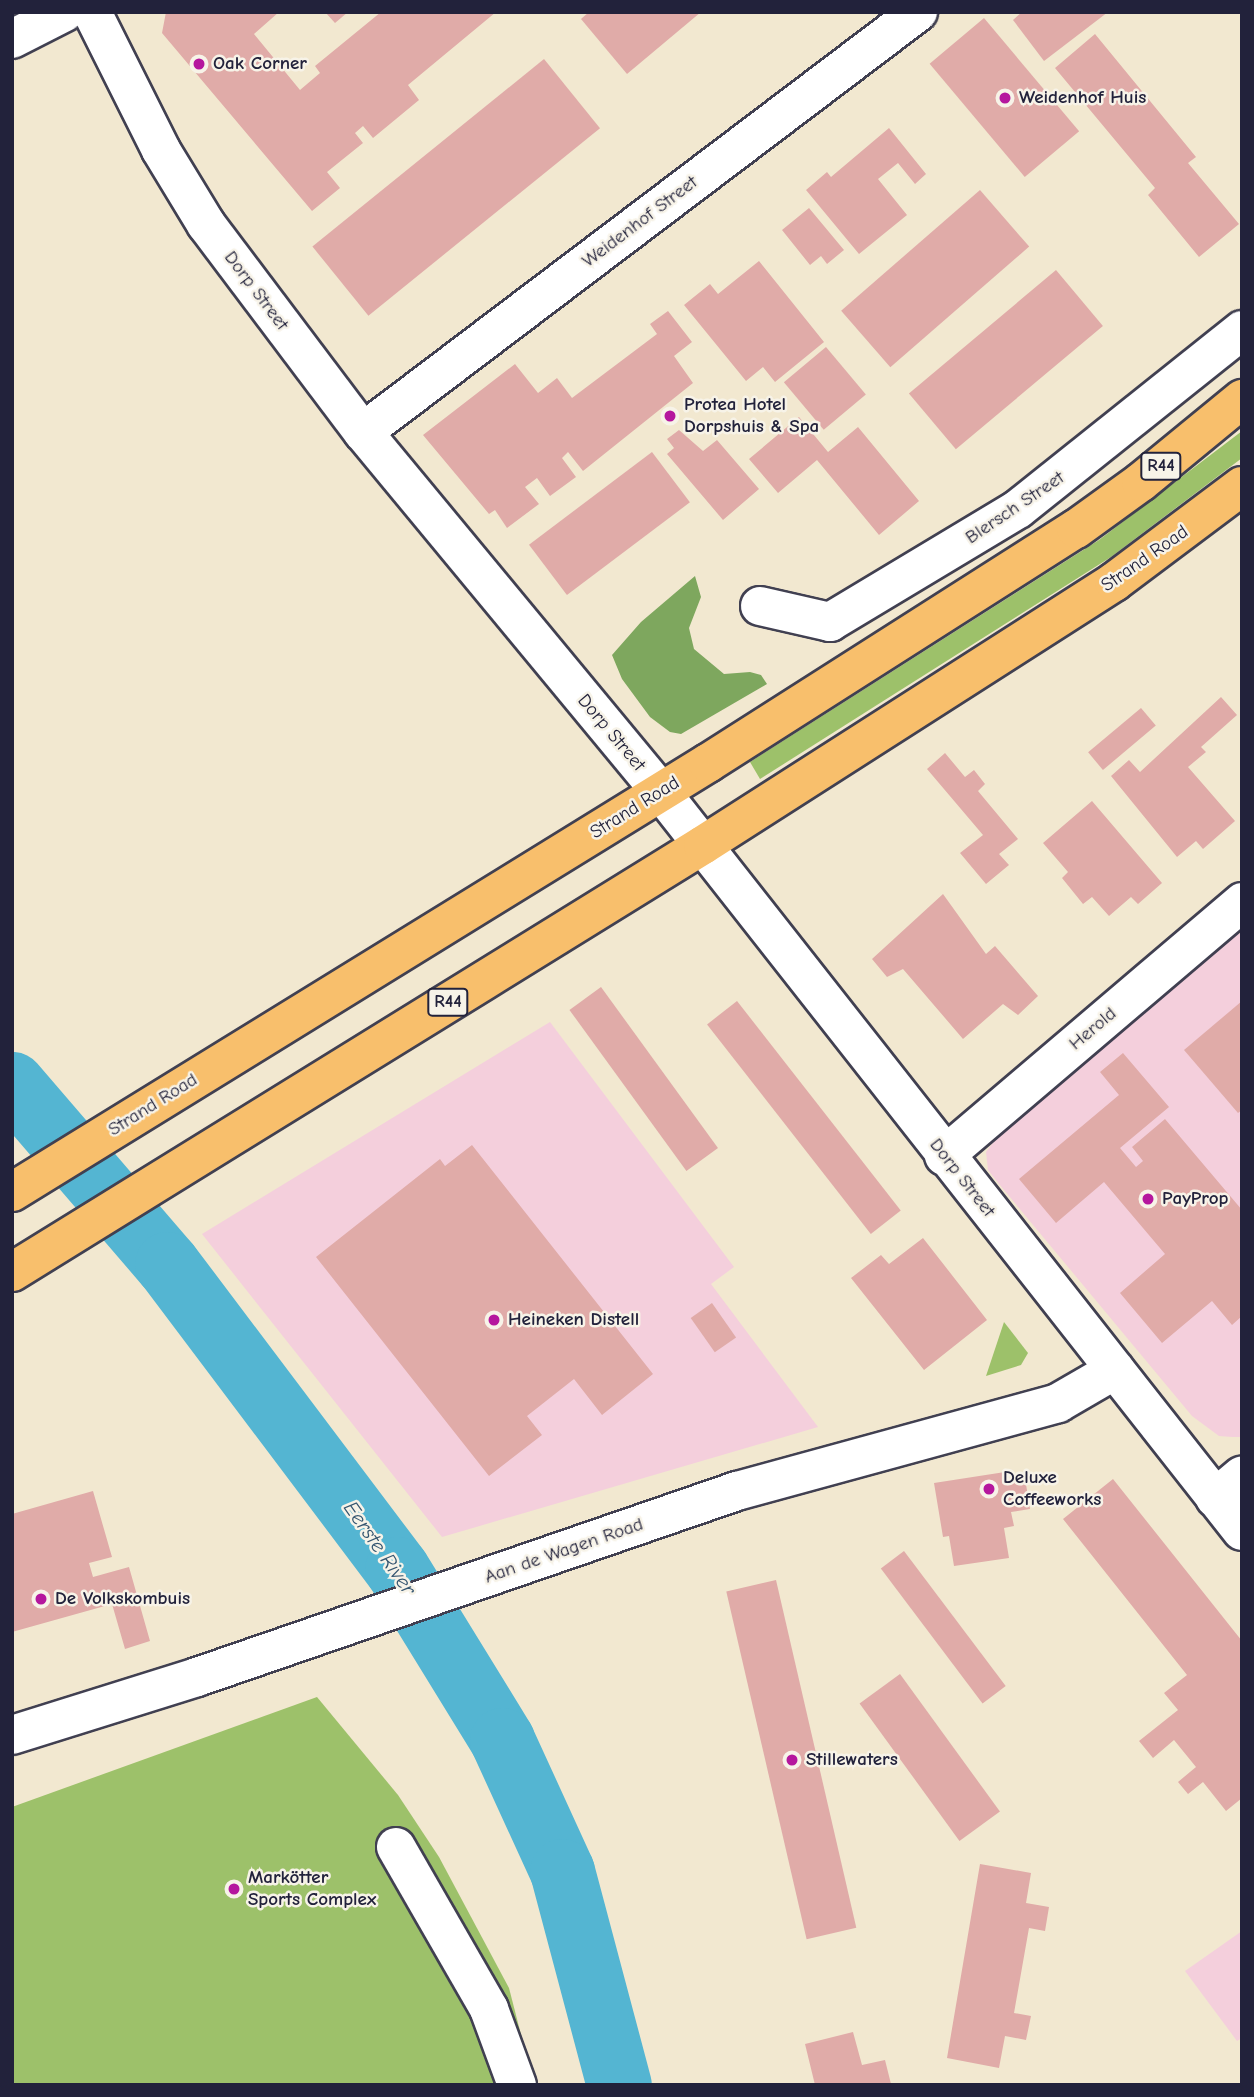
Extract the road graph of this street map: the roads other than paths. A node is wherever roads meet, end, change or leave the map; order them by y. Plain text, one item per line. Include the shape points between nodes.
1 (65, 12) edge
2 (92, 12) edge
3 (918, 12) edge
4 (12, 39) edge
5 (1242, 330) edge
6 (1242, 399) edge
7 (363, 432) junction
8 (1242, 486) edge
9 (760, 606) dead end
10 (661, 792) junction
11 (703, 845) junction
12 (1242, 902) edge
13 (944, 1156) junction
14 (12, 1192) edge
15 (12, 1272) edge
16 (1115, 1370) junction
17 (1228, 1486) edge
18 (1242, 1531) edge
19 (12, 1735) edge
20 (396, 1847) dead end
21 (517, 2085) edge

1 - 4 street
2 - 7 street, Dorp Street via 161,150 206,224
3 - 7 street, Weidenhof Street
5 - 9 street, Blersch Street via 1018,509 830,622
6 - 10 main road, Strand Road / R44 via 1141,482 1076,528
7 - 10 street, Dorp Street
8 - 11 main road, Strand Road / R44 via 1114,582
10 - 11 street, Dorp Street
10 - 14 main road, Strand Road / R44
11 - 13 street, Dorp Street
11 - 15 main road, Strand Road / R44
12 - 13 street, Herold
13 - 16 street, Dorp Street
16 - 17 street, Dorp Street
16 - 19 street, Aan de Wagen Road via 1058,1403 737,1491
17 - 18 street, Dorp Street
20 - 21 street via 489,2010

